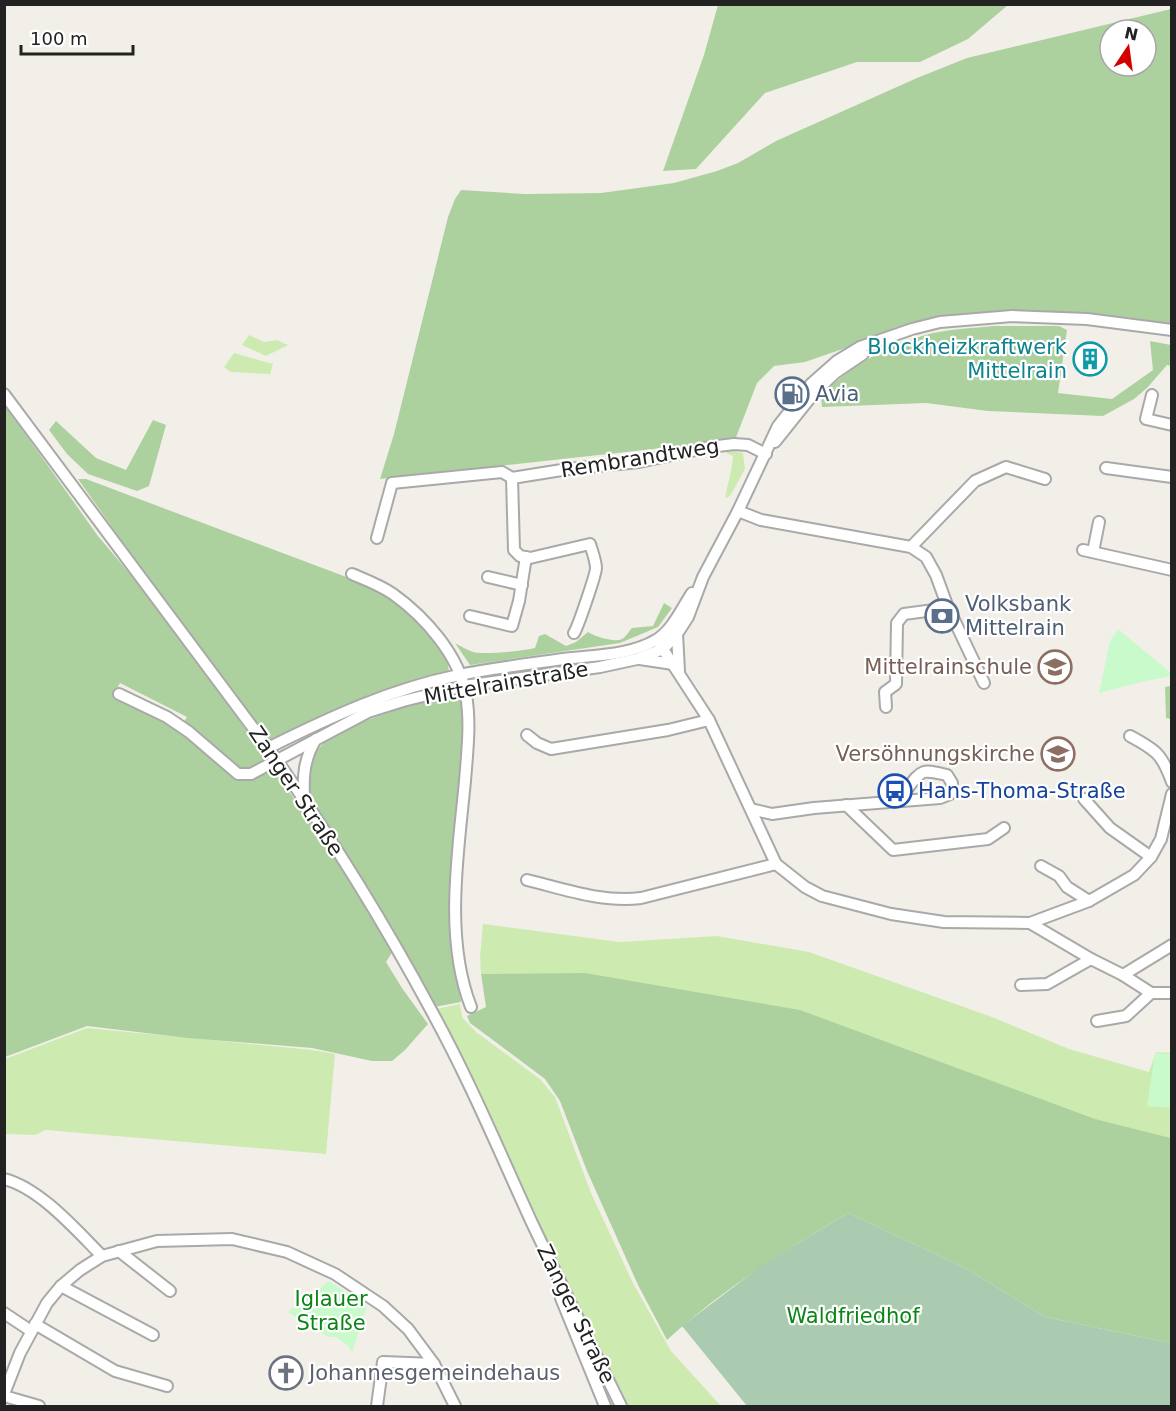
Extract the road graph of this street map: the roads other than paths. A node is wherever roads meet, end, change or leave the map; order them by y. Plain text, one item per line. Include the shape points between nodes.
1 (1172, 330) edge
2 (4, 394) edge
3 (1152, 395) dead end
4 (1172, 425) edge
5 (766, 454) junction
6 (1106, 468) dead end
7 (1172, 477) edge
8 (512, 478) junction
9 (1045, 479) dead end
10 (738, 511) junction
11 (1099, 522) dead end
12 (378, 538) dead end
13 (911, 547) junction
14 (526, 557) junction
15 (1172, 570) edge
16 (352, 574) dead end
17 (489, 577) dead end
18 (703, 577) junction
19 (522, 585) junction
20 (949, 608) junction
21 (470, 616) dead end
22 (574, 633) dead end
23 (677, 634) junction
24 (660, 644) junction
25 (637, 659) junction
26 (676, 668) junction
27 (462, 681) junction
28 (984, 683) dead end
29 (119, 694) dead end
30 (886, 708) dead end
31 (709, 720) junction
32 (527, 735) dead end
33 (1130, 736) dead end
34 (317, 739) junction
35 (268, 748) junction
36 (277, 760) junction
37 (1172, 782) edge
38 (1172, 794) edge
39 (304, 799) junction
40 (1084, 799) dead end
41 (893, 802) junction
42 (846, 806) junction
43 (751, 809) junction
44 (1004, 828) dead end
45 (1151, 858) junction
46 (777, 864) junction
47 (1041, 866) dead end
48 (527, 880) dead end
49 (1089, 901) junction
50 (1030, 923) junction
51 (1172, 945) edge
52 (1091, 959) junction
53 (1123, 975) junction
54 (1021, 985) dead end
55 (1151, 993) junction
56 (1172, 993) edge
57 (471, 1007) dead end
58 (1097, 1021) dead end
59 (4, 1179) edge
60 (532, 1222) junction
61 (119, 1251) junction
62 (102, 1256) junction
63 (61, 1286) junction
64 (170, 1291) dead end
65 (4, 1313) edge
66 (33, 1327) junction
67 (153, 1335) dead end
68 (434, 1364) junction
69 (167, 1386) dead end
70 (4, 1395) edge
71 (39, 1407) edge
72 (377, 1407) edge
73 (454, 1407) edge
74 (605, 1407) edge
75 (621, 1407) edge

1 - 5 street, Mittelrainstraße via 1087,319 1012,316 940,322 912,329 860,347 811,384 778,426
2 - 35 street, Zanger Straße
3 - 4 street via 1146,419
5 - 8 street, Rembrandtweg via 748,445 734,444 639,462
5 - 10 street, Mittelrainstraße
6 - 7 street
8 - 12 street, Rembrandtweg via 502,472 392,483
8 - 14 street via 514,550
9 - 13 street via 1006,467 975,481
10 - 13 street via 761,520
10 - 18 street, Mittelrainstraße
11 - 15 street via 1088,551
13 - 20 street via 926,557
14 - 19 street
14 - 22 street via 590,544 596,569
16 - 27 street via 393,594 411,609 448,650
17 - 19 street
18 - 23 street, Mittelrainstraße
18 - 24 street, Mittelrainstraße
19 - 21 street via 512,626
20 - 28 street
20 - 30 street via 904,614 897,623 896,684 885,692
23 - 24 street, Mittelrainstraße
23 - 26 street
24 - 25 street, Mittelrainstraße
24 - 26 street
24 - 27 street, Mittelrainstraße
25 - 26 street via 658,660
25 - 27 street, Mittelrainstraße via 600,667
26 - 31 street
27 - 34 street, Mittelrainstraße via 368,712
27 - 35 street, Mittelrainstraße via 409,688 368,701
27 - 57 street via 467,696 468,743 456,895 462,985
29 - 36 street, Mittelrainstraße via 167,717 238,774 251,774
31 - 32 street via 551,749
31 - 43 street
33 - 37 street via 1152,748 1165,762
34 - 36 street, Mittelrainstraße
34 - 39 street via 304,767
35 - 36 street, Zanger Straße
36 - 39 street, Zanger Straße
38 - 45 street via 1161,839
39 - 60 street, Zanger Straße via 371,903 432,1011
40 - 45 street via 1110,828
41 - 41 street via 947,796 952,789 951,778 923,772
41 - 42 street
42 - 43 street via 772,814
42 - 44 street via 892,850 988,839
43 - 46 street
45 - 49 street via 1134,875
46 - 48 street via 626,900
46 - 50 street via 822,896 891,914 944,922
47 - 49 street
49 - 50 street
50 - 52 street
51 - 53 street
52 - 53 street
52 - 54 street via 1047,984
53 - 55 street
55 - 56 street
55 - 58 street via 1126,1016
59 - 62 street via 16,1182 57,1210
60 - 74 street, Zanger Straße
60 - 75 street, Zanger Straße
61 - 62 street
61 - 64 street
61 - 68 street via 157,1240 232,1239 287,1252 335,1274 383,1305 408,1329
62 - 63 street
63 - 66 street
63 - 67 street
65 - 66 street
66 - 69 street via 115,1371
66 - 70 street
68 - 72 street via 383,1362
68 - 73 street
70 - 71 street

